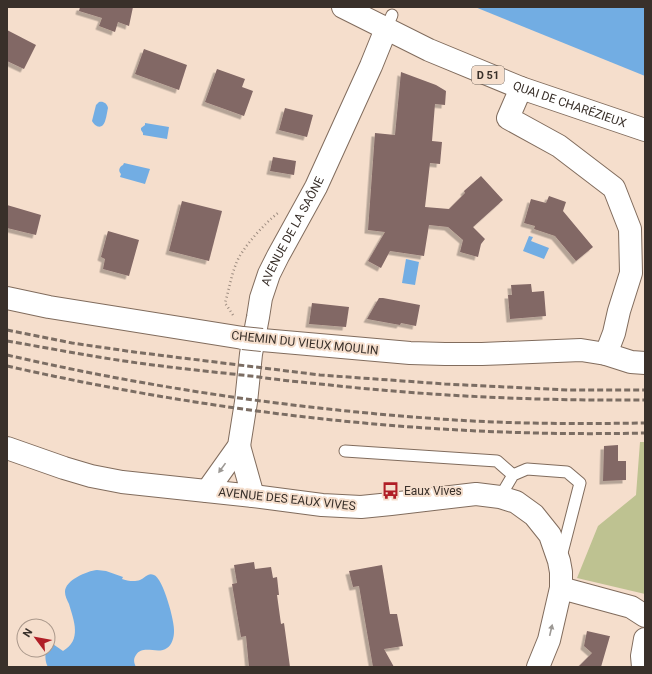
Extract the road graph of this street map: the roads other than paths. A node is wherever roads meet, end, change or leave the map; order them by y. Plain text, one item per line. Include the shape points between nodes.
1 (343, 7) edge
2 (389, 22) junction
3 (521, 88) junction
4 (645, 130) edge
5 (7, 298) edge
6 (606, 354) junction
7 (645, 363) edge
8 (239, 446) junction
9 (7, 448) edge
10 (345, 451) dead end
11 (513, 476) junction
12 (207, 491) junction
13 (253, 496) junction
14 (500, 497) junction
15 (559, 562) junction
16 (561, 588) junction
17 (645, 616) edge
18 (645, 639) edge
19 (538, 667) edge
20 (643, 667) edge

1 - 2 street, QUAI DE CHARÉZIEUX / D 51
2 - 3 street, QUAI DE CHARÉZIEUX / D 51 via 429,50
2 - 8 street, AVENUE DE LA SAÔNE via 316,187 269,274 261,298
3 - 4 street, QUAI DE CHARÉZIEUX / D 51
3 - 6 street via 508,118 559,146 614,188 630,229 631,273
5 - 6 street, CHEMIN DU VIEUX MOULIN via 253,339 410,353 482,354 581,350
6 - 7 street, CHEMIN DU VIEUX MOULIN via 631,362
8 -> 12 street, AVENUE DE LA SAÔNE
8 - 13 street, AVENUE DE LA SAÔNE
9 - 12 street, AVENUE DES EAUX VIVES via 91,476
10 - 11 lane via 497,461
11 - 14 lane
11 - 15 lane via 527,469 567,472 580,483
12 - 13 street, AVENUE DES EAUX VIVES
13 - 14 street, AVENUE DES EAUX VIVES via 360,507 476,494
14 - 15 street, AVENUE DES EAUX VIVES via 516,502 534,515 550,535
15 - 16 street, AVENUE DES EAUX VIVES
16 - 17 street via 631,607
19 -> 16 street, AVENUE DES EAUX VIVES via 549,640
18 - 20 street

